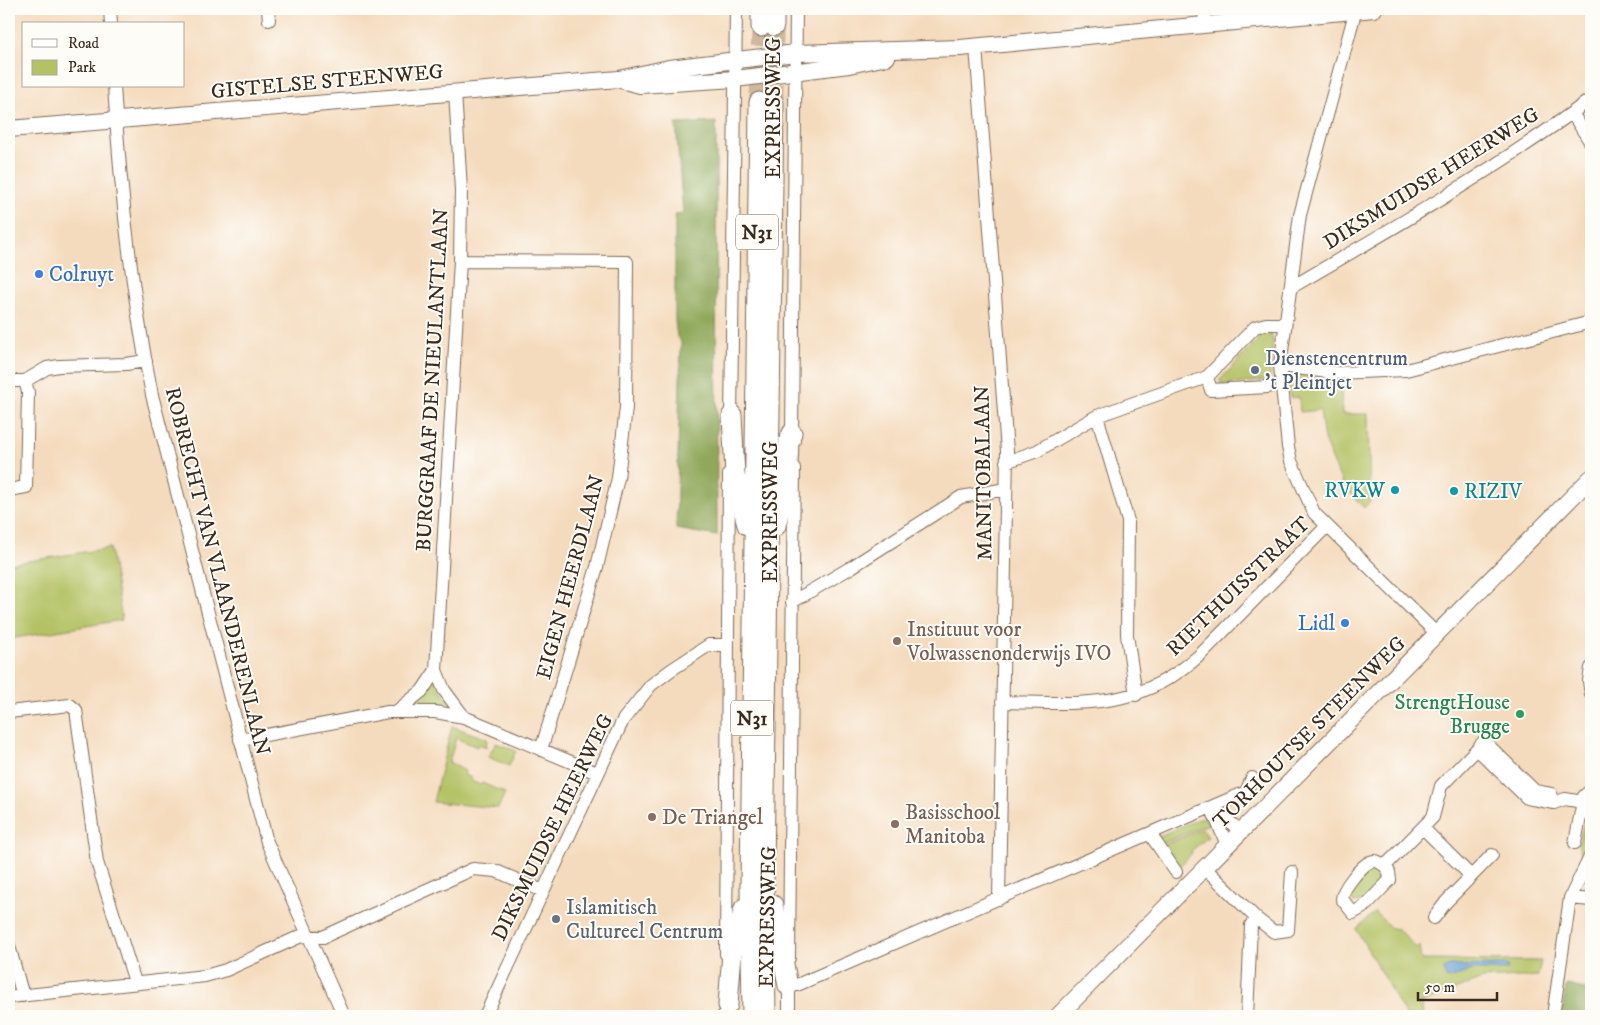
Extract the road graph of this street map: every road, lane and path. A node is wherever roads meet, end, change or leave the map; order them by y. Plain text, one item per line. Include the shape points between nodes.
1 (110, 9) edge
2 (736, 9) edge
3 (796, 9) edge
4 (1374, 9) edge
5 (1356, 10) edge
6 (1204, 17) edge
7 (111, 22) edge
8 (976, 47) junction
9 (910, 51) junction
10 (796, 53) junction
11 (736, 69) junction
12 (796, 72) junction
13 (114, 88) edge
14 (455, 92) junction
15 (1591, 99) edge
16 (766, 103) tunnel mouth
17 (1572, 113) junction
18 (117, 119) junction
19 (9, 129) edge
20 (1591, 143) edge
21 (460, 261) junction
22 (1290, 288) junction
23 (1591, 322) edge
24 (1285, 324) junction
25 (146, 361) junction
26 (1280, 366) junction
27 (1207, 377) junction
28 (9, 381) edge
29 (25, 381) junction
30 (1268, 387) dead end
31 (732, 415) junction
32 (1096, 416) junction
33 (792, 433) junction
34 (1006, 462) junction
35 (1591, 478) edge
36 (9, 490) edge
37 (1006, 490) junction
38 (1327, 526) junction
39 (761, 553) junction
40 (792, 602) junction
41 (1437, 634) junction
42 (727, 645) junction
43 (1591, 668) edge
44 (436, 670) junction
45 (1591, 694) edge
46 (1136, 695) junction
47 (1002, 702) junction
48 (398, 711) junction
49 (9, 712) edge
50 (464, 718) junction
51 (240, 740) junction
52 (542, 750) junction
53 (598, 773) junction
54 (1252, 778) dead end
55 (1591, 790) edge
56 (1583, 802) junction
57 (1211, 807) junction
58 (1423, 828) junction
59 (1241, 831) junction
60 (1150, 834) junction
61 (1575, 843) dead end
62 (1227, 845) junction
63 (1492, 855) dead end
64 (1591, 855) edge
65 (1385, 866) dead end
66 (1205, 868) junction
67 (1176, 872) dead end
68 (1292, 872) dead end
69 (764, 875) junction
70 (1471, 876) junction
71 (750, 888) junction
72 (543, 891) junction
73 (1570, 898) junction
74 (999, 899) junction
75 (1591, 900) edge
76 (1434, 918) dead end
77 (1257, 919) junction
78 (308, 938) junction
79 (9, 946) edge
80 (135, 982) junction
81 (788, 986) junction
82 (23, 996) junction
83 (9, 997) edge
84 (727, 1013) edge
85 (344, 1016) edge
86 (485, 1016) edge
87 (752, 1016) edge
88 (766, 1016) edge
89 (789, 1016) edge
90 (1058, 1016) edge
91 (1247, 1016) edge
92 (1553, 1016) edge

1 - 7 street
2 - 11 street, EXPRESSWEG
3 - 10 street, EXPRESSWEG
4 - 5 main road, GISTELSE STEENWEG
5 - 6 main road, GISTELSE STEENWEG
5 - 22 street via 1304,196
6 - 8 main road, GISTELSE STEENWEG
8 - 9 main road, GISTELSE STEENWEG
8 - 34 street, MANITOBALAAN via 1003,383
9 - 10 main road, GISTELSE STEENWEG
9 - 12 main road, GISTELSE STEENWEG via 877,60
10 - 11 main road, GISTELSE STEENWEG
10 - 12 street, EXPRESSWEG
11 - 12 main road, GISTELSE STEENWEG
11 - 14 main road, GISTELSE STEENWEG via 669,68 619,79
11 - 31 street, EXPRESSWEG
12 - 33 street, EXPRESSWEG
13 - 18 street, ROBRECHT VAN VLAANDERENLAAN
14 - 18 main road, GISTELSE STEENWEG
14 - 21 street, BURGGRAAF DE NIEULANTLAAN via 461,190
15 - 17 street, DIKSMUIDSE HEERWEG
16 - 39 highway, EXPRESSWEG / N31
17 - 20 street
17 - 22 street, DIKSMUIDSE HEERWEG via 1392,228
18 - 19 main road, GISTELSE STEENWEG
18 - 25 street, ROBRECHT VAN VLAANDERENLAAN
21 - 44 street, BURGGRAAF DE NIEULANTLAAN
21 - 52 street, EIGEN HEERDLAAN via 627,262 626,407 618,478 597,567
22 - 24 street
23 - 26 street via 1406,370 1337,373
24 - 26 street
24 - 27 street via 1255,327
25 - 29 street via 59,366 47,368
25 - 51 street, ROBRECHT VAN VLAANDERENLAAN
26 - 38 street via 1289,454 1312,510
27 - 30 street via 1211,390
27 - 32 street
28 - 29 street
29 - 36 street via 28,392 26,487
31 - 39 highway via 735,475
31 - 42 street, EXPRESSWEG
32 - 34 street via 1037,451
32 - 46 street via 1128,521 1127,635
33 - 39 highway via 777,517 776,542
33 - 40 street, EXPRESSWEG via 795,442
34 - 37 street, MANITOBALAAN
35 - 41 main road, TORHOUTSE STEENWEG
37 - 40 street via 961,497
37 - 47 street, MANITOBALAAN
38 - 41 street
38 - 46 street, RIETHUISSTRAAT via 1185,668
39 - 69 highway, EXPRESSWEG / N31
39 - 71 highway, EXPRESSWEG / N31
40 - 81 street, EXPRESSWEG
41 - 59 main road, TORHOUTSE STEENWEG
42 - 53 street, DIKSMUIDSE HEERWEG via 709,645 651,686 623,720
42 - 84 street, EXPRESSWEG
43 - 45 street
44 - 48 street via 422,691
44 - 50 street, BURGGRAAF DE NIEULANTLAAN via 444,690
46 - 47 street, RIETHUISSTRAAT via 1092,703
47 - 74 street, MANITOBALAAN
48 - 50 street via 435,712
48 - 51 street
49 - 80 street via 70,705 76,710 98,862
50 - 52 street
51 - 78 street, ROBRECHT VAN VLAANDERENLAAN via 267,842
52 - 53 street
53 - 72 street, DIKSMUIDSE HEERWEG
54 - 57 street via 1246,792
55 - 56 street
56 - 58 street via 1565,799 1554,803 1527,798 1477,749 1440,786 1433,817
56 - 61 street
57 - 59 street
57 - 60 street
57 - 62 street
58 - 65 street
58 - 70 street
59 - 62 main road, TORHOUTSE STEENWEG
60 - 67 street
60 - 74 street
62 - 66 main road, TORHOUTSE STEENWEG
63 - 70 street
64 - 73 street
66 - 77 street
66 - 90 main road, TORHOUTSE STEENWEG
68 - 77 street via 1288,930 1274,932
69 - 81 highway via 772,896
69 - 88 highway, EXPRESSWEG / N31
70 - 76 street
71 - 84 highway via 732,953
71 - 87 highway, EXPRESSWEG / N31
72 - 78 street via 496,870 473,869 323,936
72 - 86 street, DIKSMUIDSE HEERWEG
73 - 75 street
73 - 92 street
74 - 81 street
77 - 91 street via 1251,925
78 - 80 street via 301,936 226,970 205,976
78 - 85 street, ROBRECHT VAN VLAANDERENLAAN
79 - 82 street
80 - 82 street
81 - 89 street, EXPRESSWEG
82 - 83 street

